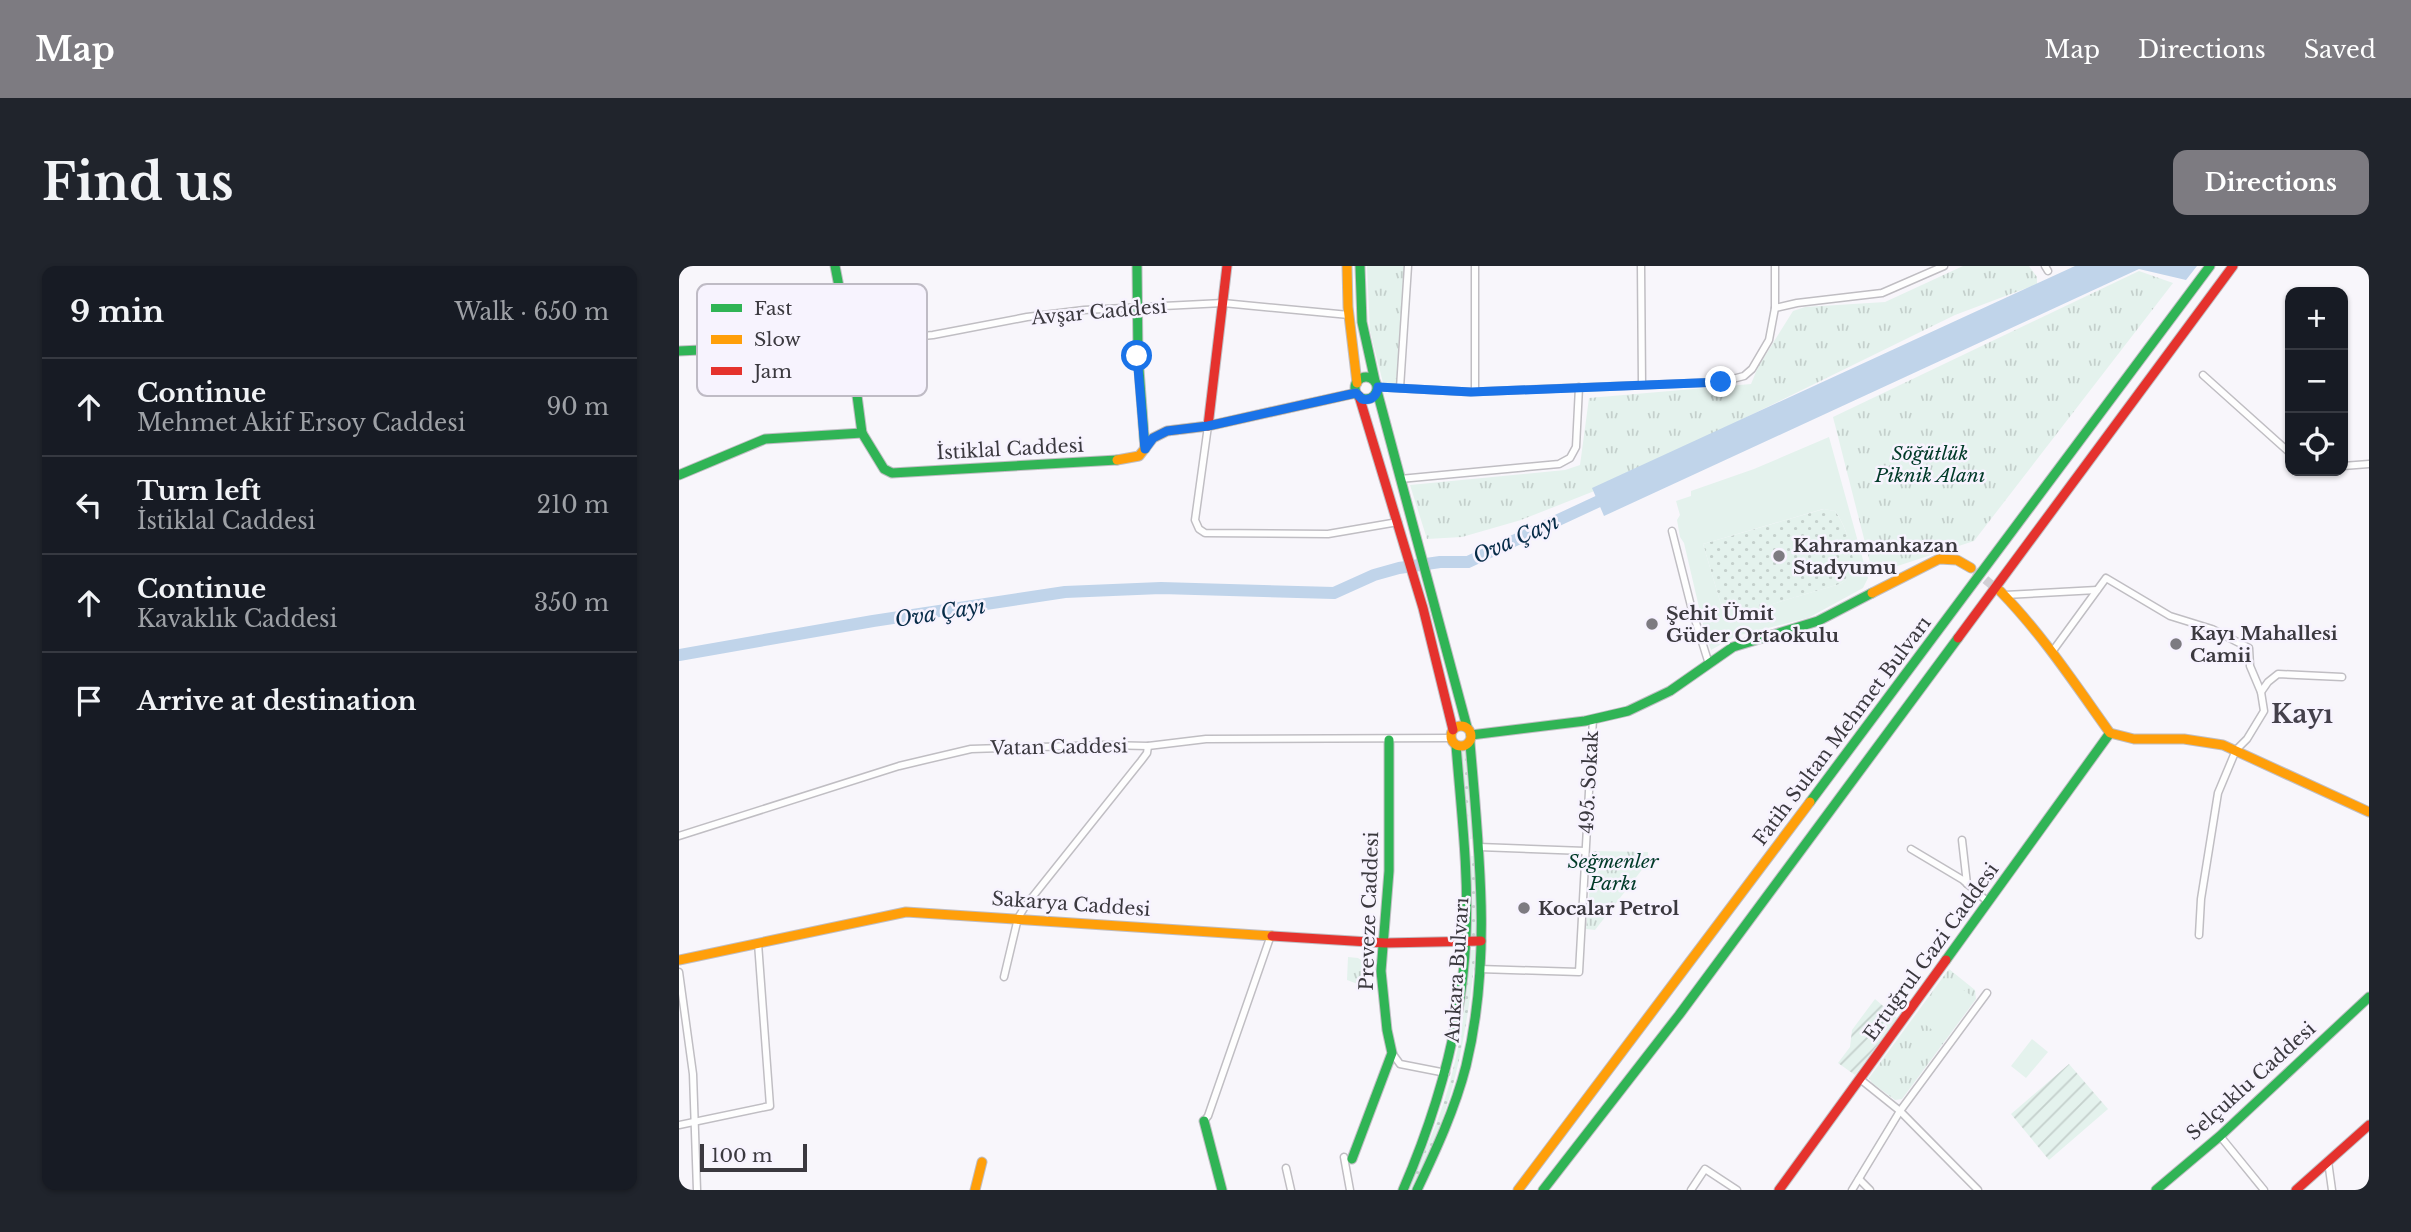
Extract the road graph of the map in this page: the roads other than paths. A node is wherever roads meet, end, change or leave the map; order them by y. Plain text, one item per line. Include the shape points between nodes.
1 (835, 266) edge
2 (1137, 266) edge
3 (1227, 266) edge
4 (1347, 266) edge
5 (1360, 266) edge
6 (1408, 266) edge
7 (1475, 266) edge
8 (1641, 266) edge
9 (1775, 266) edge
10 (1916, 266) edge
11 (1944, 266) edge
12 (2210, 266) edge
13 (2233, 266) edge
14 (1919, 276) junction
15 (839, 284) edge
16 (1223, 303) junction
17 (1137, 308) junction
18 (1775, 308) junction
19 (1349, 315) junction
20 (927, 336) edge
21 (697, 350) edge
22 (679, 351) edge
23 (2203, 375) dead end
24 (1357, 383) junction
25 (1642, 384) junction
26 (1377, 386) junction
27 (1579, 387) junction
28 (1400, 388) junction
29 (1475, 391) junction
30 (1357, 395) junction
31 (857, 396) edge
32 (1208, 426) junction
33 (862, 433) junction
34 (1145, 449) junction
35 (2285, 449) edge
36 (2369, 464) edge
37 (2348, 466) edge
38 (679, 475) edge
39 (1400, 479) junction
40 (1398, 522) junction
41 (1672, 531) dead end
42 (1971, 568) tunnel mouth
43 (2098, 590) junction
44 (2002, 593) joint
45 (2052, 652) junction
46 (1709, 664) junction
47 (2342, 677) dead end
48 (2261, 692) junction
49 (1593, 719) junction
50 (2110, 733) junction
51 (1469, 735) junction
52 (1454, 738) junction
53 (1389, 740) junction
54 (1148, 746) junction
55 (2236, 750) junction
56 (2369, 812) edge
57 (679, 836) edge
58 (1962, 840) dead end
59 (1464, 846) junction
60 (1479, 846) junction
61 (1911, 849) dead end
62 (1585, 851) junction
63 (1967, 884) junction
64 (1988, 902) junction
65 (1018, 918) junction
66 (1271, 935) junction
67 (2199, 935) dead end
68 (1466, 940) junction
69 (1481, 941) junction
70 (758, 943) junction
71 (1385, 943) junction
72 (679, 960) edge
73 (1479, 969) junction
74 (679, 972) edge
75 (1004, 977) dead end
76 (1987, 993) dead end
77 (2369, 997) edge
78 (1392, 1053) junction
79 (1446, 1073) junction
80 (1860, 1079) junction
81 (1900, 1111) junction
82 (1204, 1121) joint
83 (695, 1122) junction
84 (679, 1125) edge
85 (2369, 1125) edge
86 (2220, 1136) junction
87 (1348, 1158) joint
88 (2328, 1161) junction
89 (982, 1162) dead end
90 (1286, 1168) dead end
91 (1859, 1179) junction
92 (697, 1190) edge
93 (975, 1190) edge
94 (1221, 1190) edge
95 (1291, 1190) edge
96 (1350, 1190) edge
97 (1403, 1190) edge
98 (1417, 1190) edge
99 (1518, 1190) edge
100 (1543, 1190) edge
101 (1691, 1190) edge
102 (1737, 1190) edge
103 (1779, 1190) edge
104 (1852, 1190) edge
105 (1870, 1190) edge
106 (1978, 1190) edge
107 (2155, 1190) edge
108 (2264, 1190) edge
109 (2296, 1190) edge
110 (2332, 1190) edge

1 - 15 main road
2 - 17 main road
3 - 16 main road
4 - 19 main road, Ankara Bulvarı
5 - 26 main road via 1362,322
6 - 28 street
7 - 29 street
8 - 25 street
9 - 18 street
10 - 14 street
11 - 14 street
12 - 99 main road, Fatih Sultan Mehmet Bulvarı
13 - 100 main road, Fatih Sultan Mehmet Bulvarı via 1679,1015
14 - 18 street via 1882,293
16 - 17 street, Avşar Caddesi
16 - 19 street, Avşar Caddesi
16 - 32 main road
17 - 20 street, Avşar Caddesi via 1027,317
17 - 34 main road
18 - 25 street via 1769,340 1744,376 1721,382
19 - 24 main road, Ankara Bulvarı
21 - 22 main road
23 - 35 street
24 - 26 main road via 1365,377
24 - 30 main road, Ankara Bulvarı
25 - 27 street
26 - 28 street
26 - 30 main road via 1369,399
26 - 39 main road
27 - 29 street
27 - 39 street via 1576,447 1570,458 1559,464
28 - 29 street
30 - 32 main road, İstiklal Caddesi
30 - 40 main road, Ankara Bulvarı
31 - 33 main road
32 - 34 main road, İstiklal Caddesi via 1158,434
32 - 40 street via 1195,517 1205,533 1328,534
33 - 34 main road, İstiklal Caddesi via 884,469 892,473 1130,459
33 - 38 main road via 765,439
36 - 37 street
39 - 51 main road, Ankara Bulvarı
40 - 52 main road, Ankara Bulvarı
41 - 46 street
42 - 46 main road via 1957,560 1930,562 1826,617 1745,642
43 - 44 street
43 - 45 street
43 - 48 street via 2106,578 2170,616 2212,629 2249,648 2252,673
44 - 45 main road
45 - 50 main road
46 - 49 main road via 1648,703
47 - 48 street via 2278,674
48 - 55 street via 2261,718
49 - 51 main road
49 - 62 street, 495. Sokak
50 - 55 main road via 2134,739 2206,741
50 - 64 main road, Ertuğrul Gazi Caddesi
51 - 52 main road via 1465,746
51 - 52 main road via 1461,726
51 - 60 main road, Ankara Bulvarı
52 - 53 street, Vatan Caddesi
52 - 59 main road, Ankara Bulvarı
53 - 54 street, Vatan Caddesi via 1206,739
53 - 71 main road, Preveze Caddesi
54 - 57 street, Vatan Caddesi via 971,749 935,756
54 - 65 street
55 - 56 main road
55 - 67 street via 2214,806
58 - 63 street
59 - 60 main road
59 - 68 main road, Ankara Bulvarı
60 - 62 street
60 - 69 main road, Ankara Bulvarı
61 - 63 street
62 - 73 street, 495. Sokak via 1579,972
63 - 64 street
64 - 80 main road, Ertuğrul Gazi Caddesi
65 - 66 main road, Sakarya Caddesi
65 - 70 main road, Sakarya Caddesi via 895,913
65 - 75 street
66 - 71 main road, Sakarya Caddesi
66 - 82 street
68 - 69 main road, Sakarya Caddesi
68 - 71 main road, Sakarya Caddesi
68 - 79 main road, Ankara Bulvarı
69 - 73 main road, Ankara Bulvarı
70 - 72 main road, Sakarya Caddesi
70 - 83 street via 770,1106
71 - 78 main road, Preveze Caddesi via 1382,983
73 - 98 main road, Ankara Bulvarı via 1465,1068
74 - 83 street
76 - 81 street
77 - 86 main road, Selçuklu Caddesi
78 - 79 street via 1400,1064
78 - 87 main road
79 - 97 main road, Ankara Bulvarı via 1429,1131
80 - 81 street
80 - 103 main road, Ertuğrul Gazi Caddesi
81 - 91 street
81 - 106 street
82 - 94 main road
83 - 84 street
83 - 92 street
85 - 88 main road
86 - 107 main road, Selçuklu Caddesi
86 - 108 street
87 - 96 street
88 - 109 main road
88 - 110 street
89 - 93 main road
90 - 95 street
91 - 104 street
91 - 105 street
101 - 102 street via 1705,1169

